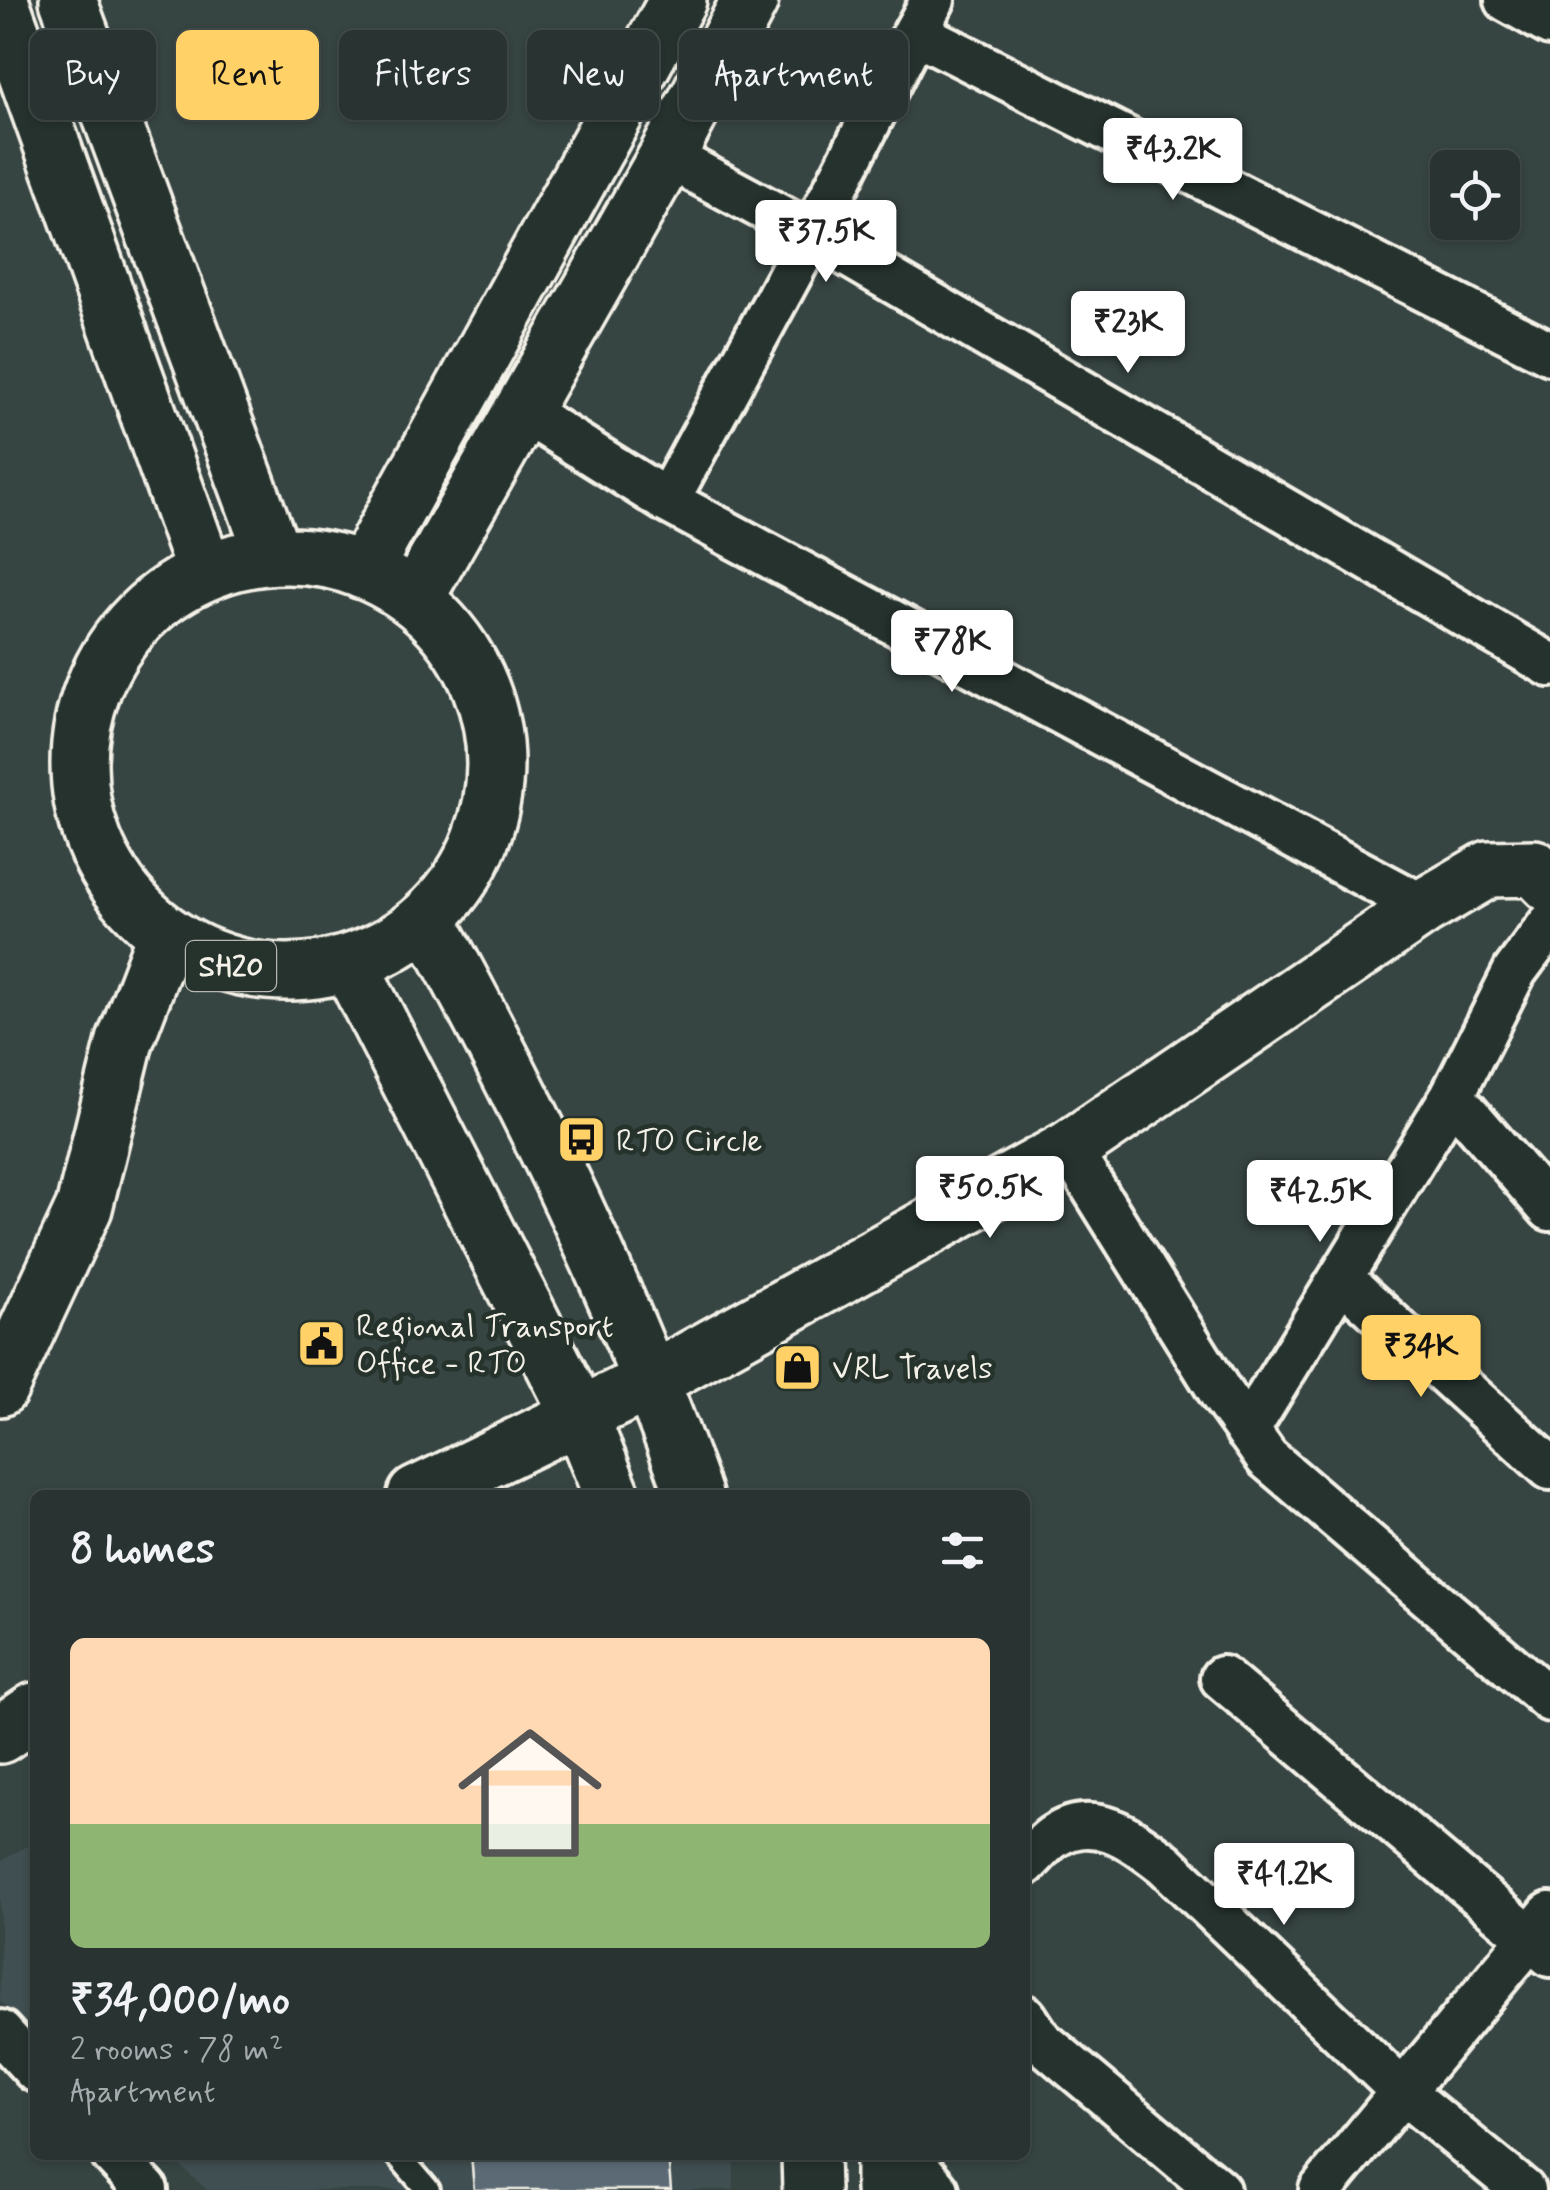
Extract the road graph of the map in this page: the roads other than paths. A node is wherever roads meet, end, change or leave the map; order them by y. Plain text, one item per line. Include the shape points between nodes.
1 (0, 0) edge
2 (68, 0) edge
3 (678, 0) edge
4 (750, 0) edge
5 (1507, 0) edge
6 (924, 16) edge
7 (1550, 24) edge
8 (668, 156) junction
9 (812, 234) junction
10 (1550, 353) edge
11 (522, 410) junction
12 (667, 501) junction
13 (273, 554) junction
14 (204, 569) junction
15 (363, 572) junction
16 (416, 597) junction
17 (1550, 665) edge
18 (1545, 870) edge
19 (1424, 907) junction
20 (428, 920) junction
21 (1550, 924) edge
22 (165, 936) junction
23 (350, 965) junction
24 (1452, 1096) junction
25 (1069, 1149) junction
26 (1550, 1209) edge
27 (1342, 1278) junction
28 (4, 1359) edge
29 (653, 1380) junction
30 (580, 1418) junction
31 (1248, 1430) junction
32 (1550, 1468) edge
33 (427, 1490) edge
34 (610, 1490) edge
35 (692, 1490) edge
36 (1222, 1678) dead end
37 (1550, 1700) edge
38 (30, 1714) edge
39 (0, 1734) edge
40 (1030, 1859) edge
41 (1543, 1936) edge
42 (1030, 2025) edge
43 (0, 2032) edge
44 (30, 2065) edge
45 (1403, 2092) junction
46 (118, 2160) edge
47 (402, 2160) edge
48 (810, 2160) edge
49 (884, 2160) edge
50 (912, 2160) edge
51 (146, 2190) edge
52 (428, 2190) edge
53 (810, 2190) edge
54 (884, 2190) edge
55 (937, 2190) edge
56 (1218, 2190) edge
57 (1322, 2190) edge
58 (1523, 2190) edge

1 - 14 main road
2 - 13 main road
3 - 15 main road
4 - 8 main road
5 - 7 street
6 - 9 street
6 - 10 street
8 - 9 street
8 - 11 main road
9 - 12 street
9 - 17 street
11 - 12 street
11 - 16 main road
12 - 19 street
13 - 14 main road, SH20
13 - 15 main road, SH20 via 342,561
14 - 22 main road, SH20 via 132,620 114,650 87,696 76,785 105,870
15 - 16 main road, SH20
16 - 20 main road, SH20 via 475,672 492,724 496,778 478,847
18 - 19 main road via 1489,869
19 - 25 main road
20 - 23 main road, SH20
20 - 29 main road via 508,1066
21 - 24 street via 1516,971
22 - 23 main road, SH20 via 222,964 286,974
22 - 28 main road via 126,1042 84,1208
23 - 30 main road
24 - 26 street
24 - 27 street
25 - 29 main road
25 - 31 street
27 - 31 street
27 - 32 street
29 - 30 main road
29 - 35 main road
30 - 33 main road
30 - 34 main road
31 - 37 street via 1267,1458
36 - 41 street
38 - 39 main road
40 - 45 street via 1054,1836 1086,1823 1127,1835
41 - 45 street
42 - 56 street
43 - 44 street
45 - 57 street
45 - 58 street
46 - 51 street
47 - 52 lane
48 - 53 main road
49 - 54 main road
50 - 55 street

